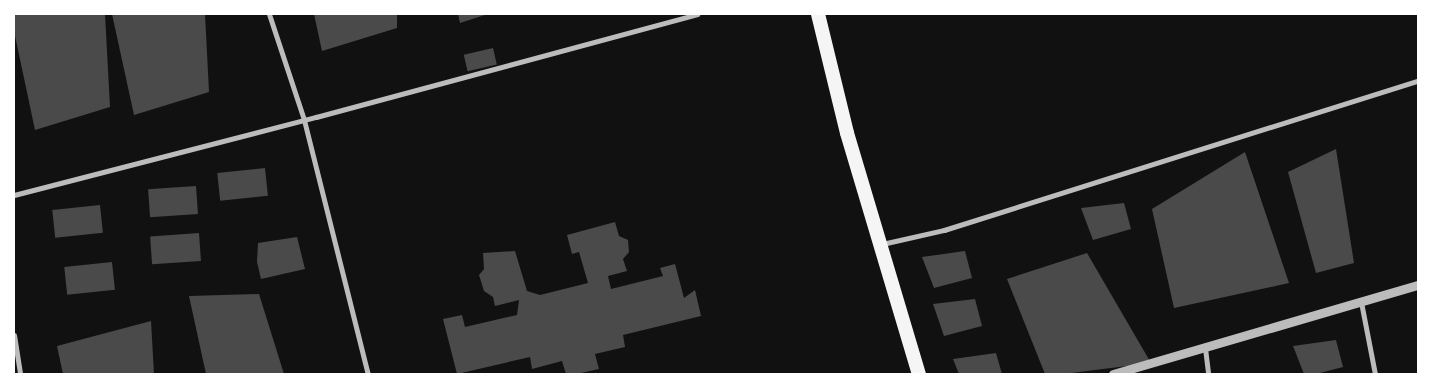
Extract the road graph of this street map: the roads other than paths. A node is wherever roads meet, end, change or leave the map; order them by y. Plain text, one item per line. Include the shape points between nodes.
1 (269, 14) edge
2 (696, 14) edge
3 (818, 14) edge
4 (1418, 81) edge
5 (304, 120) junction
6 (14, 195) edge
7 (882, 245) junction
8 (1418, 285) edge
9 (1361, 302) junction
10 (14, 335) edge
11 (1205, 348) junction
12 (20, 374) edge
13 (368, 374) edge
14 (919, 374) edge
15 (1113, 374) edge
16 (1208, 374) edge
17 (1375, 374) edge

1 - 5 street
2 - 5 street
3 - 7 highway via 847,134
4 - 7 street via 944,230
5 - 6 street
5 - 13 street
7 - 14 highway
8 - 9 street
9 - 11 street
9 - 17 street
10 - 12 street
11 - 15 street
11 - 16 street

